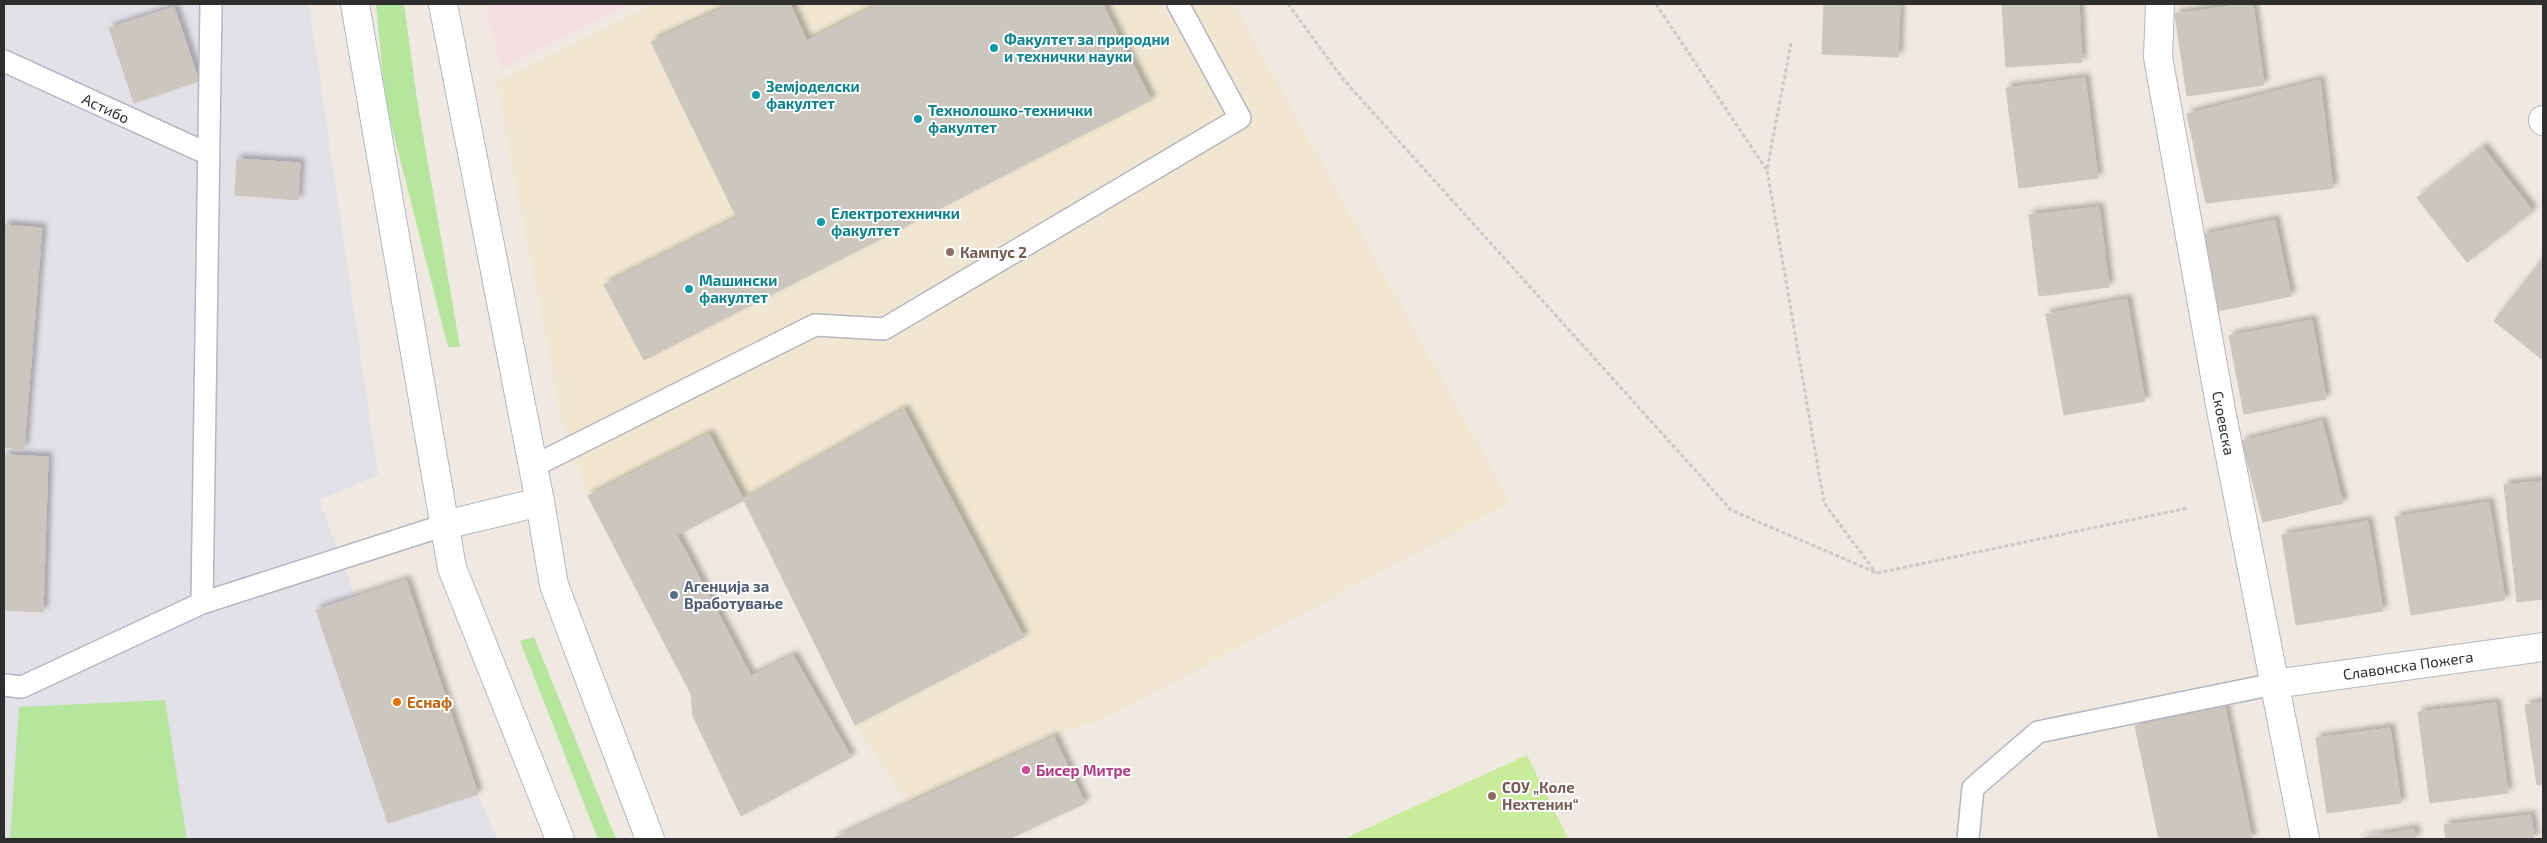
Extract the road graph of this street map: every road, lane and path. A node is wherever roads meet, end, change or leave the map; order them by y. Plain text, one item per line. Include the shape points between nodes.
1 (211, 4) edge
2 (356, 4) edge
3 (443, 4) edge
4 (1178, 4) edge
5 (1288, 4) edge
6 (1656, 4) edge
7 (2160, 4) edge
8 (1791, 43) dead end
9 (4, 61) edge
10 (208, 154) junction
11 (1766, 170) junction
12 (532, 467) junction
13 (540, 502) junction
14 (2188, 508) dead end
15 (445, 524) junction
16 (1877, 573) junction
17 (202, 603) junction
18 (2543, 647) edge
19 (2274, 684) junction
20 (4, 685) edge
21 (560, 839) edge
22 (650, 839) edge
23 (1968, 839) edge
24 (2305, 839) edge

1 - 10 lane
2 - 15 main road
3 - 12 main road
4 - 12 lane via 1240,118 884,329 815,325
5 - 16 path via 1343,79 1732,510
6 - 11 path
7 - 19 main road, Скоевска via 2158,57
8 - 11 path
9 - 10 lane, Астибо
10 - 17 lane
11 - 16 path via 1824,503
12 - 13 main road
13 - 15 main road
13 - 22 main road via 554,585
14 - 16 path
15 - 17 lane
15 - 21 main road via 452,568
17 - 20 lane via 22,687
18 - 19 main road, Славонска Пожега
19 - 23 lane via 2038,732 1973,788
19 - 24 main road, Скоевска

